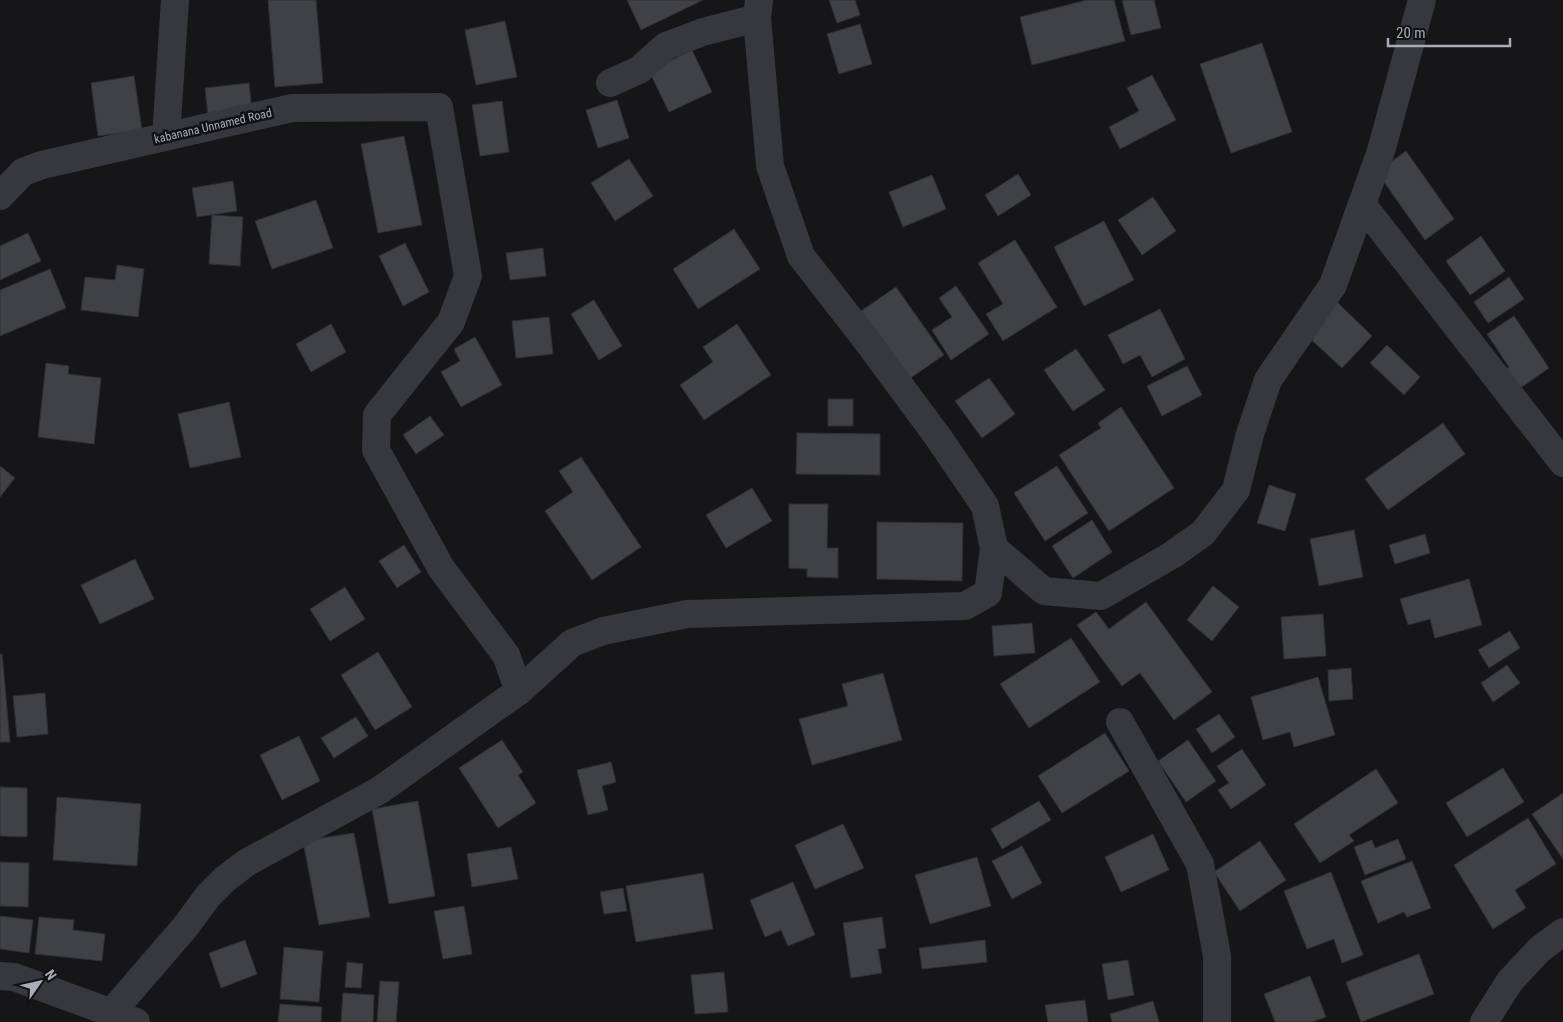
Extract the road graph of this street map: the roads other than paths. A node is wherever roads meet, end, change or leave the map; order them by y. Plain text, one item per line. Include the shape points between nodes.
1 (175, 0) edge
2 (1422, 0) edge
3 (758, 9) edge
4 (610, 83) dead end
5 (166, 137) junction
6 (0, 196) edge
7 (1362, 204) junction
8 (1563, 463) edge
9 (994, 548) junction
10 (519, 691) junction
11 (1120, 722) dead end
12 (1563, 932) edge
13 (0, 976) edge
14 (111, 1013) junction
15 (136, 1022) edge
16 (1217, 1022) edge
17 (1484, 1022) edge

1 - 5 street
2 - 7 street via 1381,151
3 - 4 street via 666,46 639,70
3 - 9 street via 770,166 801,256 927,422 986,506
5 - 6 street, kabanana Unnamed Road via 42,165 23,172
5 - 10 street, kabanana Unnamed Road via 292,108 439,107 468,276 451,322 377,416 376,450 440,568 506,655
7 - 8 street
7 - 9 street via 1333,285 1268,380 1236,490 1203,534 1101,596 1044,591
9 - 10 street via 988,593 965,606 687,614 603,631 572,643
10 - 14 street via 380,790 246,863 225,879
11 - 16 street via 1200,864 1217,956
12 - 17 street via 1540,949 1510,980
13 - 14 street via 14,977
14 - 15 street

